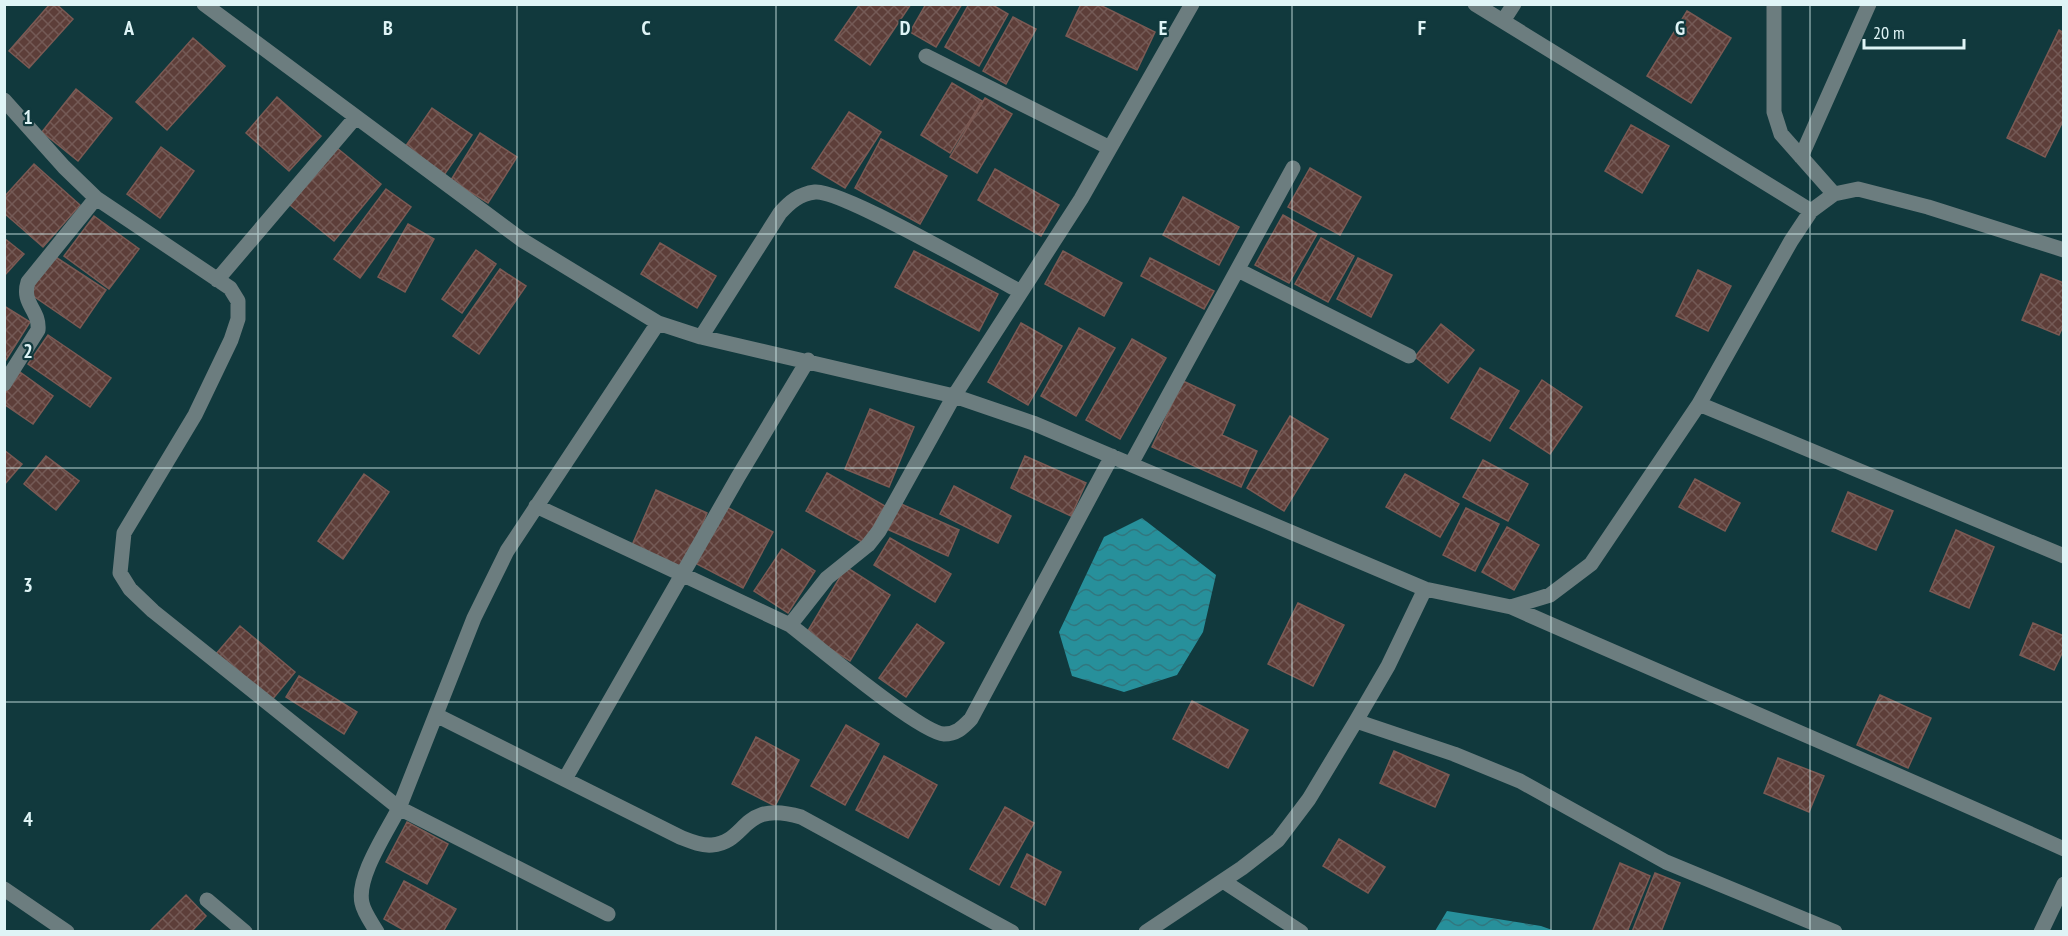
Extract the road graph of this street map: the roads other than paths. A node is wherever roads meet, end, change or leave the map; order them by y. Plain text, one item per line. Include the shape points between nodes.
1 (204, 4) edge
2 (1192, 4) edge
3 (1475, 4) edge
4 (1514, 4) edge
5 (1774, 4) edge
6 (1869, 4) edge
7 (1503, 21) junction
8 (926, 56) dead end
9 (4, 100) edge
10 (355, 118) junction
11 (1110, 148) junction
12 (1801, 157) junction
13 (1293, 168) dead end
14 (1834, 194) junction
15 (96, 198) junction
16 (1811, 211) junction
17 (2064, 250) edge
18 (1238, 270) junction
19 (217, 280) junction
20 (1022, 292) junction
21 (658, 323) junction
22 (701, 337) junction
23 (1409, 356) dead end
24 (808, 360) junction
25 (4, 384) edge
26 (954, 396) junction
27 (1699, 404) junction
28 (1112, 456) junction
29 (1131, 464) junction
30 (536, 506) junction
31 (2064, 556) edge
32 (683, 574) junction
33 (1425, 589) junction
34 (1511, 607) junction
35 (790, 625) junction
36 (436, 715) junction
37 (1356, 721) junction
38 (565, 779) junction
39 (399, 808) junction
40 (2064, 849) edge
41 (1223, 880) junction
42 (2064, 884) edge
43 (4, 889) edge
44 (207, 900) dead end
45 (609, 914) dead end
46 (67, 932) edge
47 (244, 932) edge
48 (377, 932) edge
49 (1012, 932) edge
50 (1146, 932) edge
51 (1301, 932) edge
52 (1835, 932) edge
53 (2041, 932) edge

1 - 10 street
2 - 11 street
3 - 7 street
4 - 7 street
5 - 12 street via 1774,112 1781,134
6 - 12 street
7 - 16 street
8 - 11 street
9 - 15 street
10 - 19 street
10 - 21 street via 522,240
11 - 20 street
12 - 14 street
13 - 18 street
14 - 16 street
14 - 17 street via 1858,189
15 - 19 street
15 - 25 street via 28,282 26,298 39,322 38,330
16 - 27 street via 1761,291
18 - 23 street
18 - 29 street
19 - 39 street via 230,288 238,301 238,319 195,415 124,533 120,573 153,611
20 - 22 street via 869,211 816,192 794,198 780,213
20 - 26 street
21 - 22 street
21 - 30 street
22 - 24 street
24 - 26 street
24 - 32 street
26 - 28 street
26 - 35 street via 879,531 868,545 827,578
27 - 31 street
27 - 34 street via 1591,564 1550,595
28 - 29 street
28 - 35 street via 971,718 959,731 944,734 930,730
29 - 33 street
30 - 32 street
30 - 36 street via 507,551 474,618
32 - 35 street
32 - 38 street
33 - 34 street
33 - 37 street
34 - 40 street
36 - 38 street
36 - 39 street
37 - 41 street via 1309,799 1278,840
37 - 52 street via 1520,781 1666,862
38 - 49 street via 700,845 724,843 750,819 766,812 801,817
39 - 45 street
39 - 48 street via 361,890 364,910
41 - 50 street
41 - 51 street
42 - 53 street
43 - 46 street
44 - 47 street

